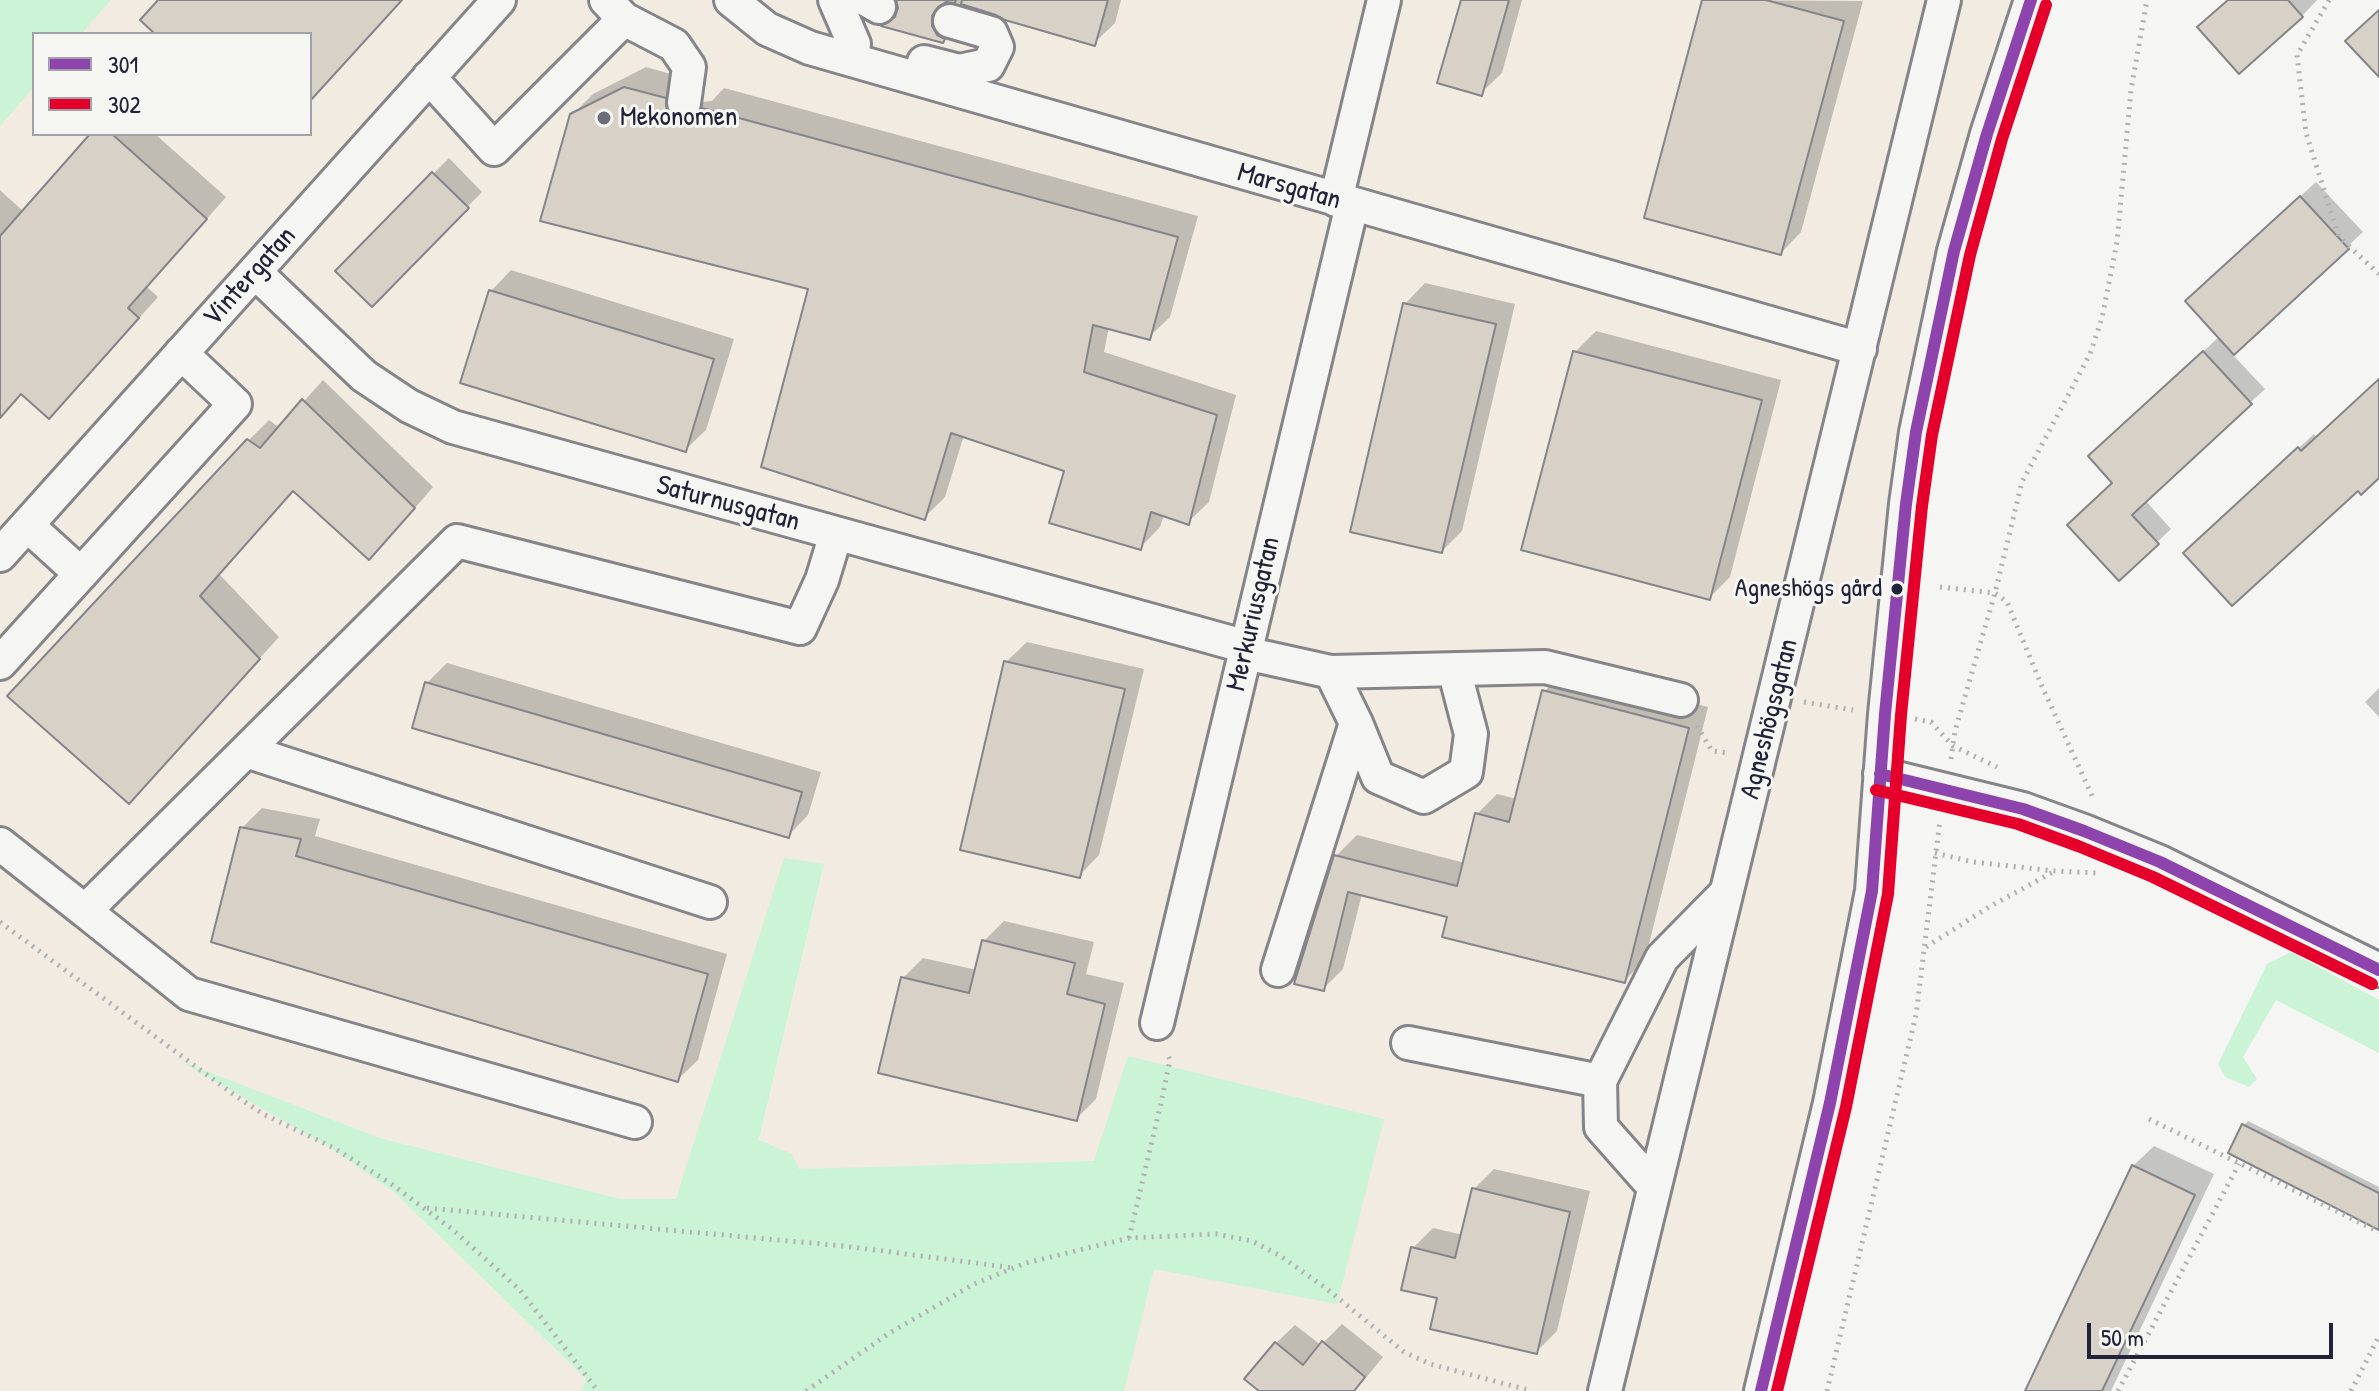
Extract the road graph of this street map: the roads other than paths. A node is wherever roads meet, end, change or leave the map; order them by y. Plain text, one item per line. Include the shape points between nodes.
1 (499, 0) edge
2 (731, 0) edge
3 (758, 0) edge
4 (835, 0) edge
5 (1384, 0) edge
6 (1944, 0) edge
7 (2031, 0) edge
8 (615, 10) edge
9 (950, 21) dead end
10 (854, 44) junction
11 (429, 77) junction
12 (684, 103) dead end
13 (1344, 203) junction
14 (255, 272) junction
15 (1860, 349) junction
16 (181, 353) junction
17 (27, 525) junction
18 (836, 534) junction
19 (0, 555) edge
20 (81, 574) junction
21 (1246, 650) junction
22 (0, 663) edge
23 (1454, 669) junction
24 (1331, 672) junction
25 (1681, 700) road end
26 (1356, 723) junction
27 (246, 751) junction
28 (1880, 774) junction
29 (0, 844) edge
30 (1727, 892) junction
31 (710, 902) dead end
32 (85, 911) junction
33 (1278, 970) dead end
34 (2379, 970) edge
35 (1157, 1023) road end
36 (1408, 1043) dead end
37 (1600, 1081) junction
38 (635, 1122) dead end
39 (1654, 1187) junction
40 (1605, 1391) edge
41 (1761, 1391) edge

1 - 11 street, Vintergatan
2 - 13 street, Marsgatan via 767,29 799,44
3 - 10 street via 818,35
4 - 10 street
5 - 13 street, Merkuriusgatan
6 - 15 street, Agneshögsgatan
7 - 28 street via 1954,251 1916,432
8 - 11 street via 494,149
8 - 12 street via 674,45 689,67
9 - 10 street via 991,33 997,47 988,65 959,71
11 - 14 street, Vintergatan
13 - 15 street, Marsgatan
13 - 21 street, Merkuriusgatan
14 - 16 street, Vintergatan
14 - 18 street, Saturnusgatan via 364,376 453,427
15 - 30 street, Agneshögsgatan
16 - 17 street, Vintergatan
16 - 20 street via 235,404
17 - 19 street, Vintergatan
17 - 20 street
18 - 21 street, Saturnusgatan
18 - 27 street via 800,628 457,541
20 - 22 street
21 - 24 street, Saturnusgatan
21 - 35 street, Merkuriusgatan
23 - 24 street, Saturnusgatan
23 - 25 street, Saturnusgatan via 1545,667
23 - 26 street via 1471,734 1466,772 1424,797 1378,777
24 - 26 street
26 - 33 street
27 - 31 street
27 - 32 street
28 - 34 street via 2023,809 2160,862
28 - 41 street via 1872,891 1855,987
29 - 32 street
30 - 37 street via 1662,958
30 - 39 street, Agneshögsgatan
32 - 38 street via 189,994
36 - 37 street
37 - 39 street via 1601,1127
39 - 40 street, Agneshögsgatan

